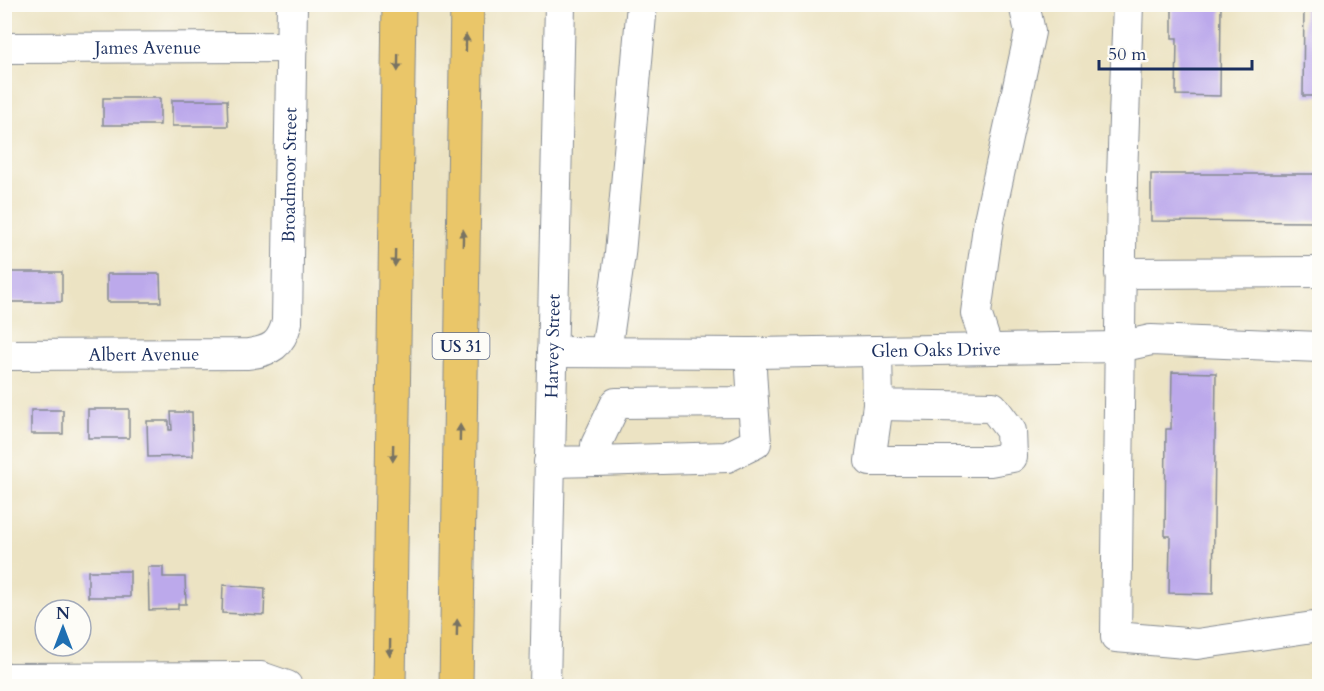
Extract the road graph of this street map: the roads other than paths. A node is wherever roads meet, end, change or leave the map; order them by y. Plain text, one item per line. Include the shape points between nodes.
1 (292, 4) edge
2 (399, 4) edge
3 (467, 4) edge
4 (560, 4) edge
5 (642, 4) edge
6 (1024, 4) edge
7 (1128, 4) edge
8 (292, 47) junction
9 (4, 48) edge
10 (1320, 272) edge
11 (1120, 273) junction
12 (279, 344) joint
13 (1119, 347) junction
14 (1320, 347) edge
15 (988, 349) junction
16 (877, 351) junction
17 (552, 352) junction
18 (606, 352) junction
19 (750, 353) junction
20 (4, 355) edge
21 (753, 402) junction
22 (878, 405) dead end
23 (596, 461) junction
24 (549, 462) junction
25 (1320, 626) edge
26 (4, 678) edge
27 (286, 685) edge
28 (389, 687) edge
29 (456, 687) edge
30 (545, 687) edge

1 - 8 street, Broadmoor Street
2 -> 28 highway
29 -> 3 highway, US 31
4 - 17 street, Harvey Street
5 - 18 street via 620,254
6 - 15 street via 1030,32 989,220 976,313
7 - 11 street
8 - 9 street, James Avenue
8 - 12 street, Broadmoor Street via 287,322
10 - 11 street
11 - 13 street
12 - 20 street, Albert Avenue via 248,354
13 - 14 street, Glen Oaks Drive via 1151,340
13 - 15 street, Glen Oaks Drive
13 - 25 street via 1116,638 1197,644
15 - 16 street, Glen Oaks Drive
16 - 19 street, Glen Oaks Drive
16 - 22 street
17 - 18 street, Glen Oaks Drive
17 - 24 street, Harvey Street
18 - 19 street, Glen Oaks Drive
19 - 21 street
21 - 23 street via 616,404 596,446
21 - 23 street via 756,443 727,457
23 - 24 street
24 - 30 street, Harvey Street
26 - 27 street via 261,677

